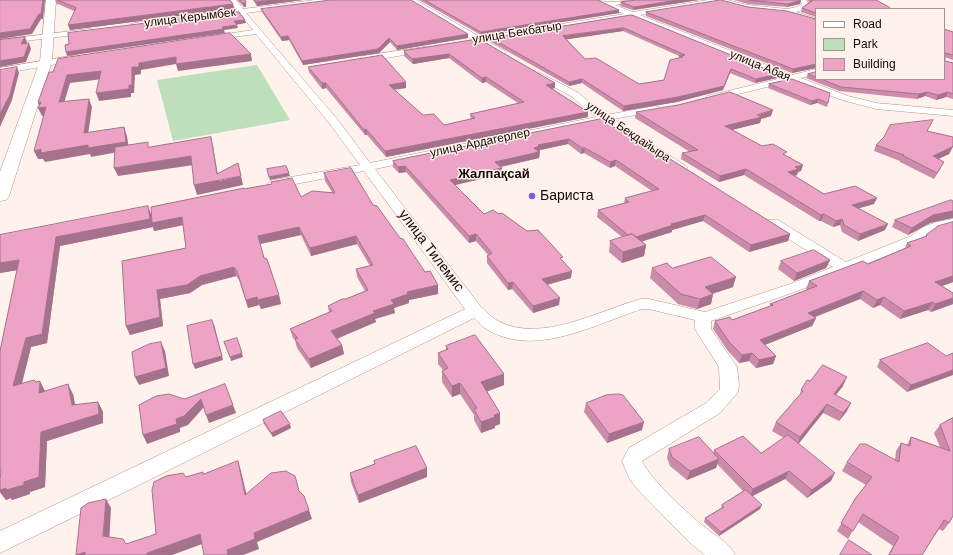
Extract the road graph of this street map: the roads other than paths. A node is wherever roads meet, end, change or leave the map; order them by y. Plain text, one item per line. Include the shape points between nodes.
1 (51, 0) edge
2 (232, 0) edge
3 (331, 0) edge
4 (412, 0) edge
5 (596, 0) edge
6 (636, 0) edge
7 (720, 0) edge
8 (802, 0) edge
9 (607, 4) junction
10 (241, 11) junction
11 (786, 11) junction
12 (632, 14) junction
13 (815, 20) edge
14 (126, 26) edge
15 (95, 30) edge
16 (258, 31) junction
17 (49, 36) junction
18 (204, 40) edge
19 (480, 40) junction
20 (0, 42) edge
21 (467, 42) edge
22 (432, 47) edge
23 (84, 57) edge
24 (511, 58) edge
25 (353, 60) edge
26 (46, 64) junction
27 (530, 70) edge
28 (0, 71) edge
29 (815, 72) edge
30 (791, 78) junction
31 (698, 100) edge
32 (670, 107) edge
33 (953, 113) edge
34 (604, 118) junction
35 (367, 166) junction
36 (690, 173) edge
37 (260, 187) edge
38 (0, 196) edge
39 (763, 218) edge
40 (953, 223) edge
41 (844, 267) junction
42 (475, 311) junction
43 (706, 318) junction
44 (0, 542) edge
45 (723, 555) edge

1 - 17 street
2 - 10 street, улица Тилемис
3 - 10 street, улица Керымбек
4 - 19 street
5 - 9 street, улица Абая
6 - 9 street
7 - 11 street via 748,7
7 - 12 street, улица Бекбатыр
8 - 11 street via 806,4 804,6
9 - 12 street, улица Абая
10 - 14 street, улица Керымбек
10 - 16 street, улица Тилемис
11 - 13 street
12 - 19 street, улица Бекбатыр
12 - 30 street, улица Абая
15 - 17 street
16 - 18 street
16 - 35 street, улица Тилемис via 294,70
17 - 20 street
17 - 26 street
19 - 21 street, улица Бекбатыр
19 - 24 street
22 - 25 street
23 - 26 street
26 - 28 street
26 - 38 street
27 - 34 street, улица Бекдайыра via 574,94
29 - 30 street
30 - 31 street
30 - 33 street, улица Абая via 839,96 876,106
32 - 34 street, улица Ардагерлер
34 - 35 street, улица Ардагерлер
34 - 36 street, улица Бекдайыра
35 - 37 street, улица Ардагерлер
35 - 42 street, улица Тилемис
39 - 41 street
40 - 41 street via 926,229 916,239
41 - 43 street
42 - 43 street, улица Тилемис via 484,321 495,327 511,333 533,336 548,334 641,304
42 - 44 street via 124,484
43 - 45 street via 702,324 703,330 728,367 729,392 713,408 636,454 632,461 636,472 657,497 697,535

